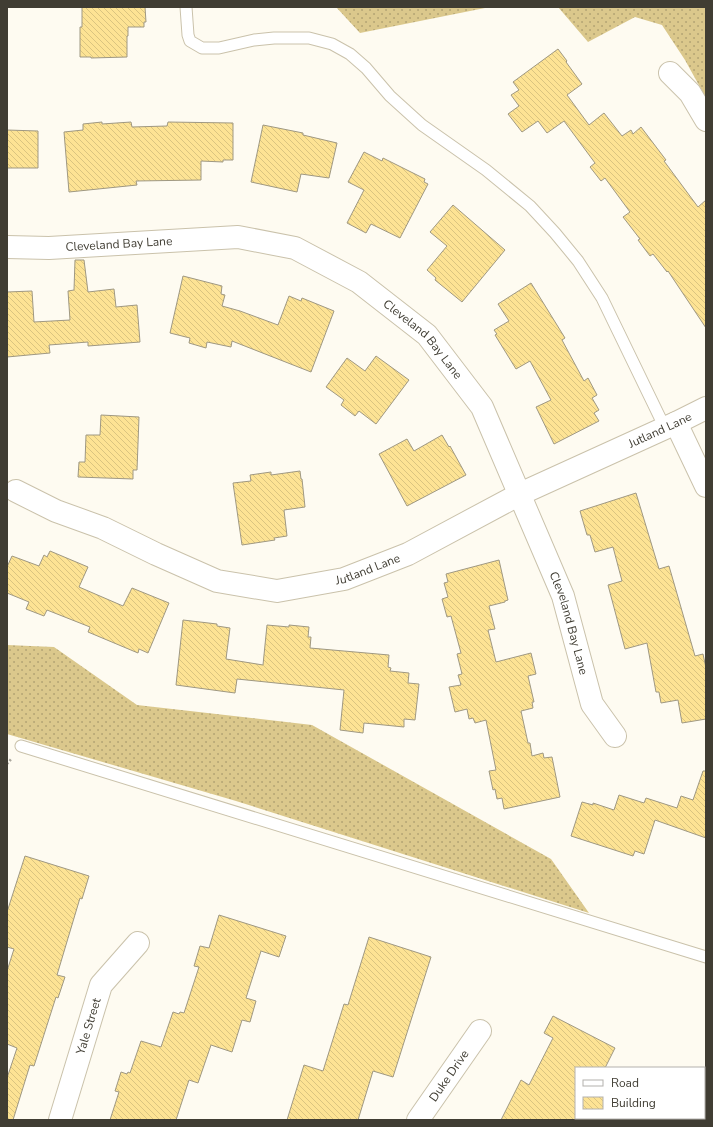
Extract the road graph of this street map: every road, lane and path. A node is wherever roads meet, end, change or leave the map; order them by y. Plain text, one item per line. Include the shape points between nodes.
1 (186, 7) edge
2 (670, 73) dead end
3 (706, 120) edge
4 (7, 246) edge
5 (706, 408) edge
6 (671, 425) junction
7 (706, 486) edge
8 (16, 491) dead end
9 (520, 494) junction
10 (615, 736) dead end
11 (21, 746) dead end
12 (138, 943) dead end
13 (706, 956) edge
14 (480, 1031) dead end
15 (60, 1120) edge
16 (418, 1120) edge

1 - 6 lane via 190,41 202,48 219,48 274,38 309,38 332,44 350,54 422,125 486,170 524,201 556,233 578,261 602,298
2 - 3 street via 690,93
4 - 9 street, Cleveland Bay Lane via 49,248 238,237 295,248 360,282 427,335 482,407
5 - 6 street, Jutland Lane
6 - 7 street
6 - 9 street, Jutland Lane
8 - 9 street, Jutland Lane via 56,511 104,528 217,581 277,591 344,579 408,554
9 - 10 street, Cleveland Bay Lane via 563,596 592,704
11 - 13 lane
12 - 15 street, Yale Street via 102,985
14 - 16 street, Duke Drive

